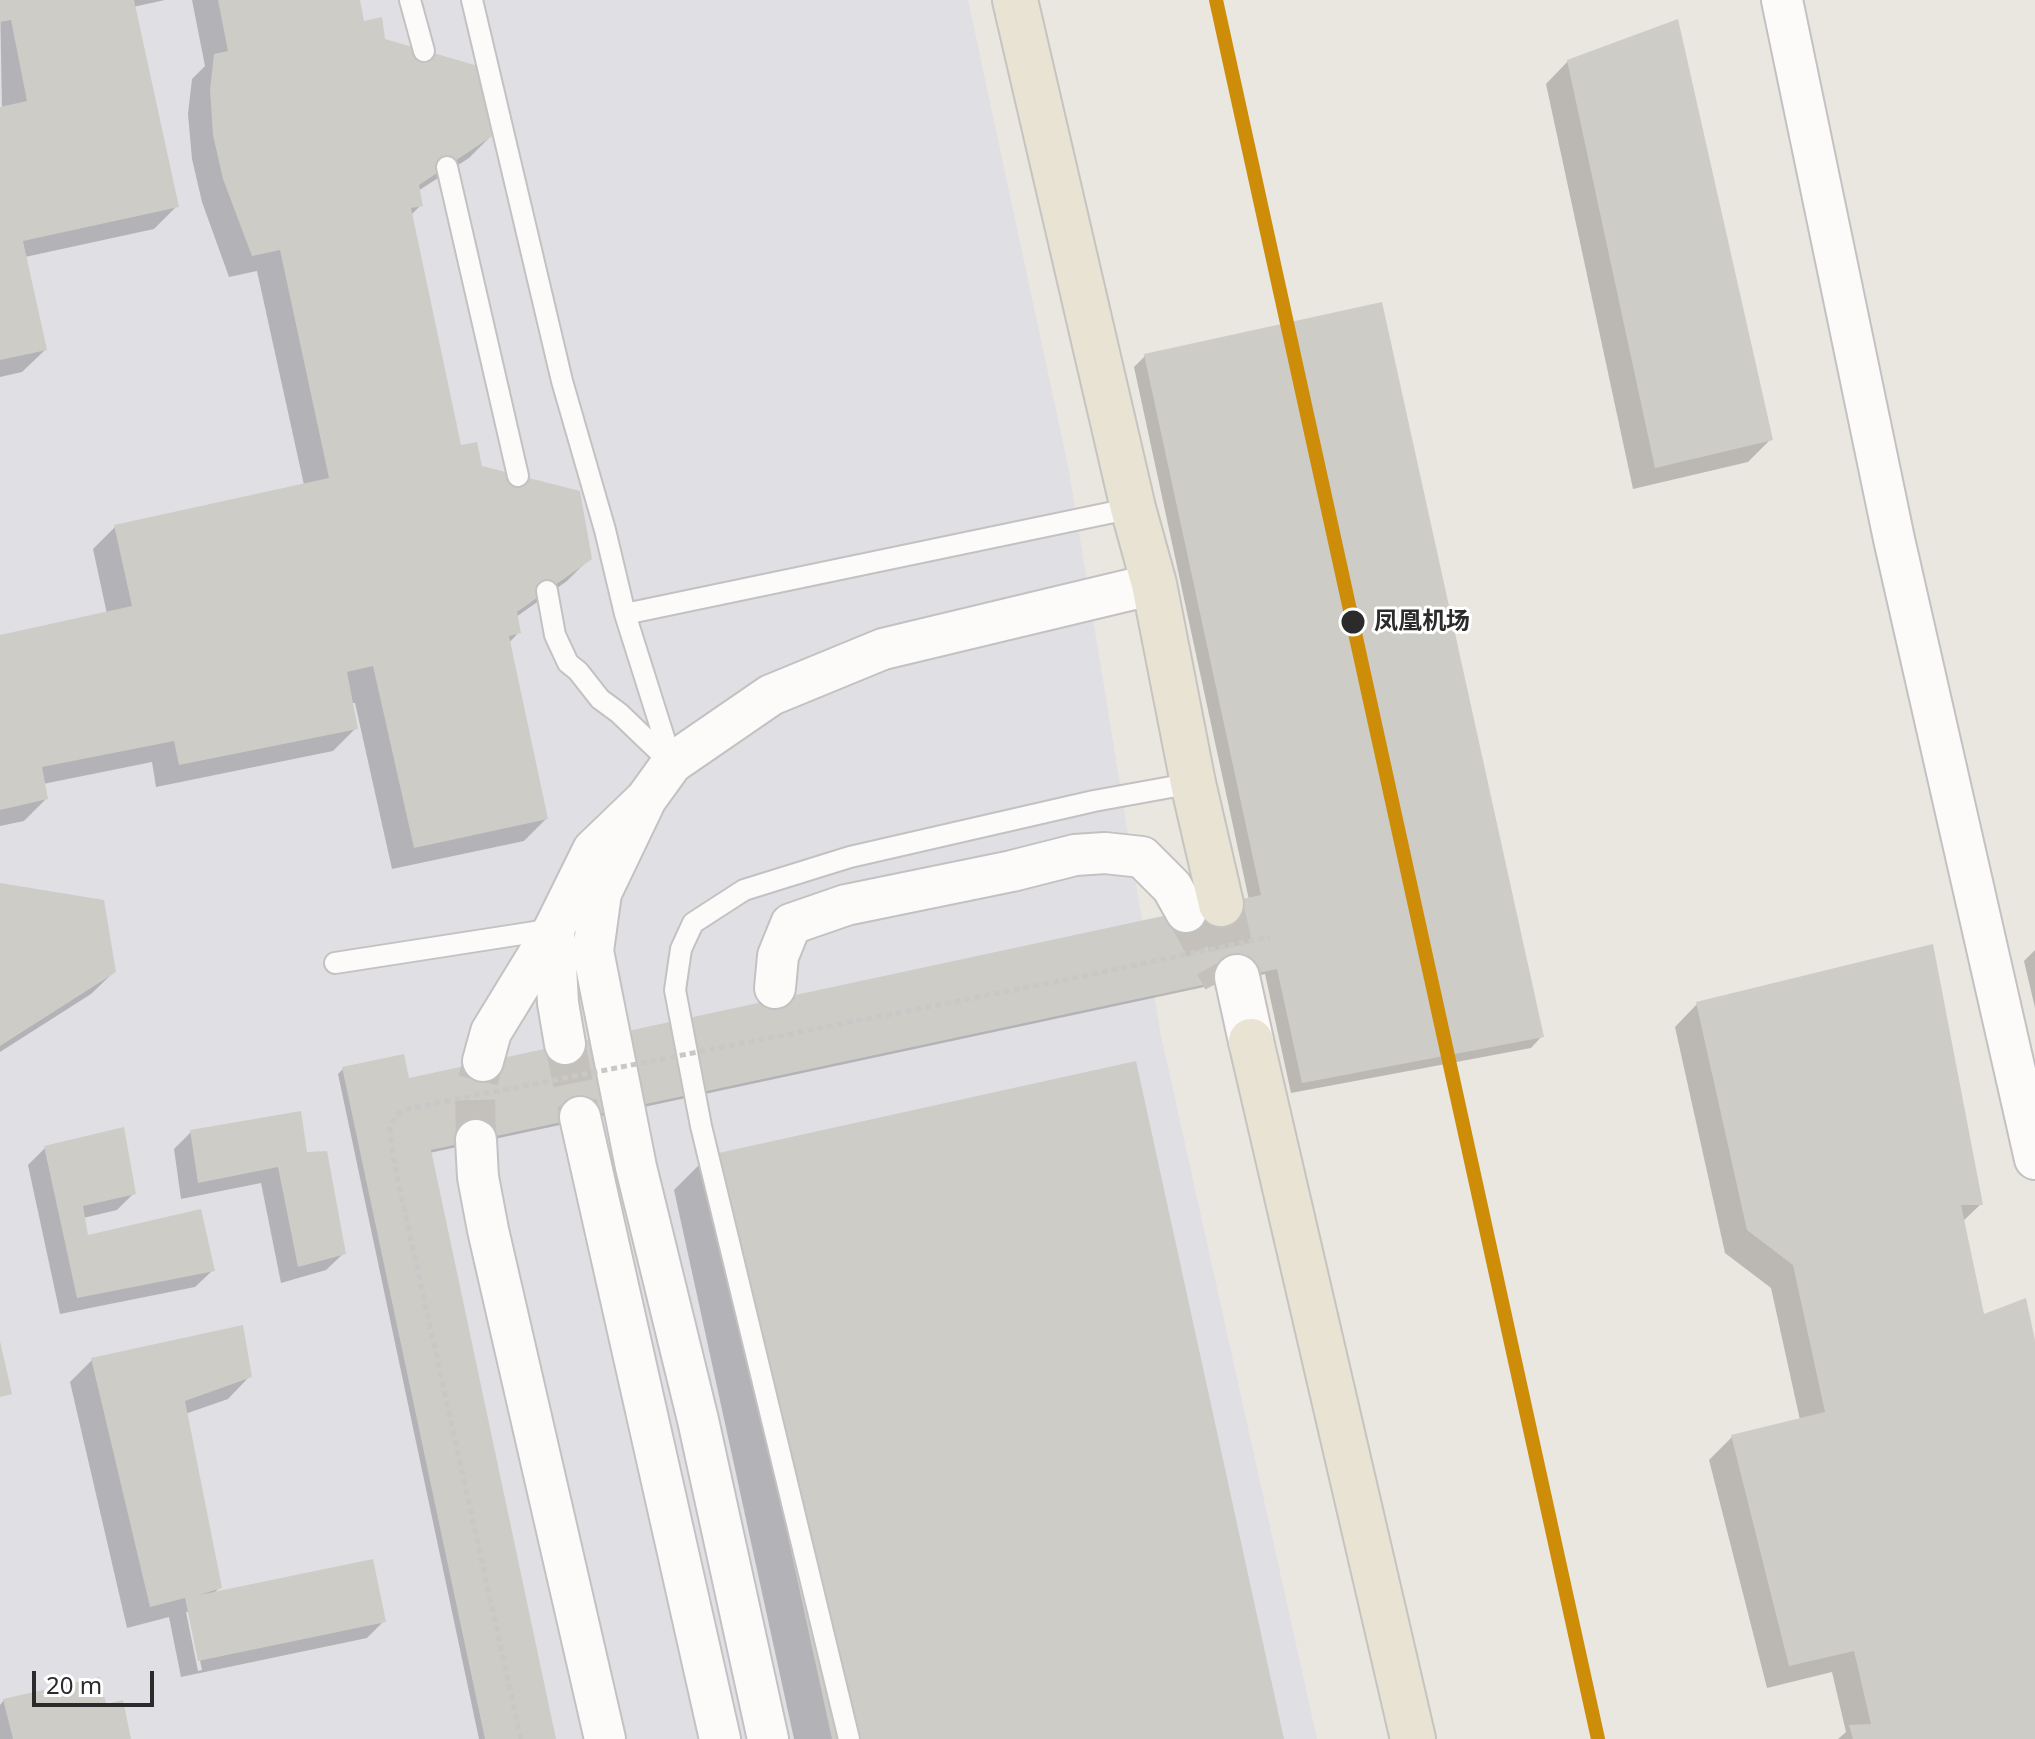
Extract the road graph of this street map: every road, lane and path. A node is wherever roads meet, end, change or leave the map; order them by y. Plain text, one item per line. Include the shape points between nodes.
1 (410, 0) edge
2 (472, 0) edge
3 (1015, 0) edge
4 (1782, 0) edge
5 (424, 51) dead end
6 (447, 167) dead end
7 (518, 476) dead end
8 (1133, 508) junction
9 (1154, 584) junction
10 (547, 591) dead end
11 (625, 614) junction
12 (672, 763) junction
13 (1193, 783) junction
14 (646, 799) junction
15 (1204, 908) joint
16 (554, 929) junction
17 (1270, 937) dead end
18 (335, 963) dead end
19 (1230, 979) tunnel mouth
20 (775, 988) dead end
21 (565, 1044) tunnel mouth
22 (483, 1061) tunnel mouth
23 (580, 1117) tunnel mouth
24 (477, 1159) tunnel mouth
25 (2035, 1159) edge
26 (521, 1739) edge
27 (605, 1739) edge
28 (720, 1739) edge
29 (768, 1739) edge
30 (849, 1739) edge
31 (1413, 1739) edge

1 - 5 lane
2 - 11 lane via 562,381
3 - 8 main road
4 - 25 street via 1894,539
6 - 7 lane
8 - 9 main road
8 - 11 lane
9 - 12 street via 883,649 771,695
9 - 13 main road
10 - 12 lane via 555,635 568,663
11 - 12 lane
12 - 14 street
13 - 15 main road
13 - 30 lane via 850,857 744,890 693,923 681,949 675,990 701,1126
14 - 16 street via 593,850
14 - 29 street via 601,893 593,951 636,1167
15 - 20 street via 1172,887 1142,857 1075,855 846,905 791,924 778,956
16 - 18 lane
16 - 21 street
16 - 22 street via 491,1032
17 - 26 path, bridge via 417,1107 395,1116 390,1129 394,1163
19 - 31 main road via 1251,1041
23 - 28 street
24 - 27 street

